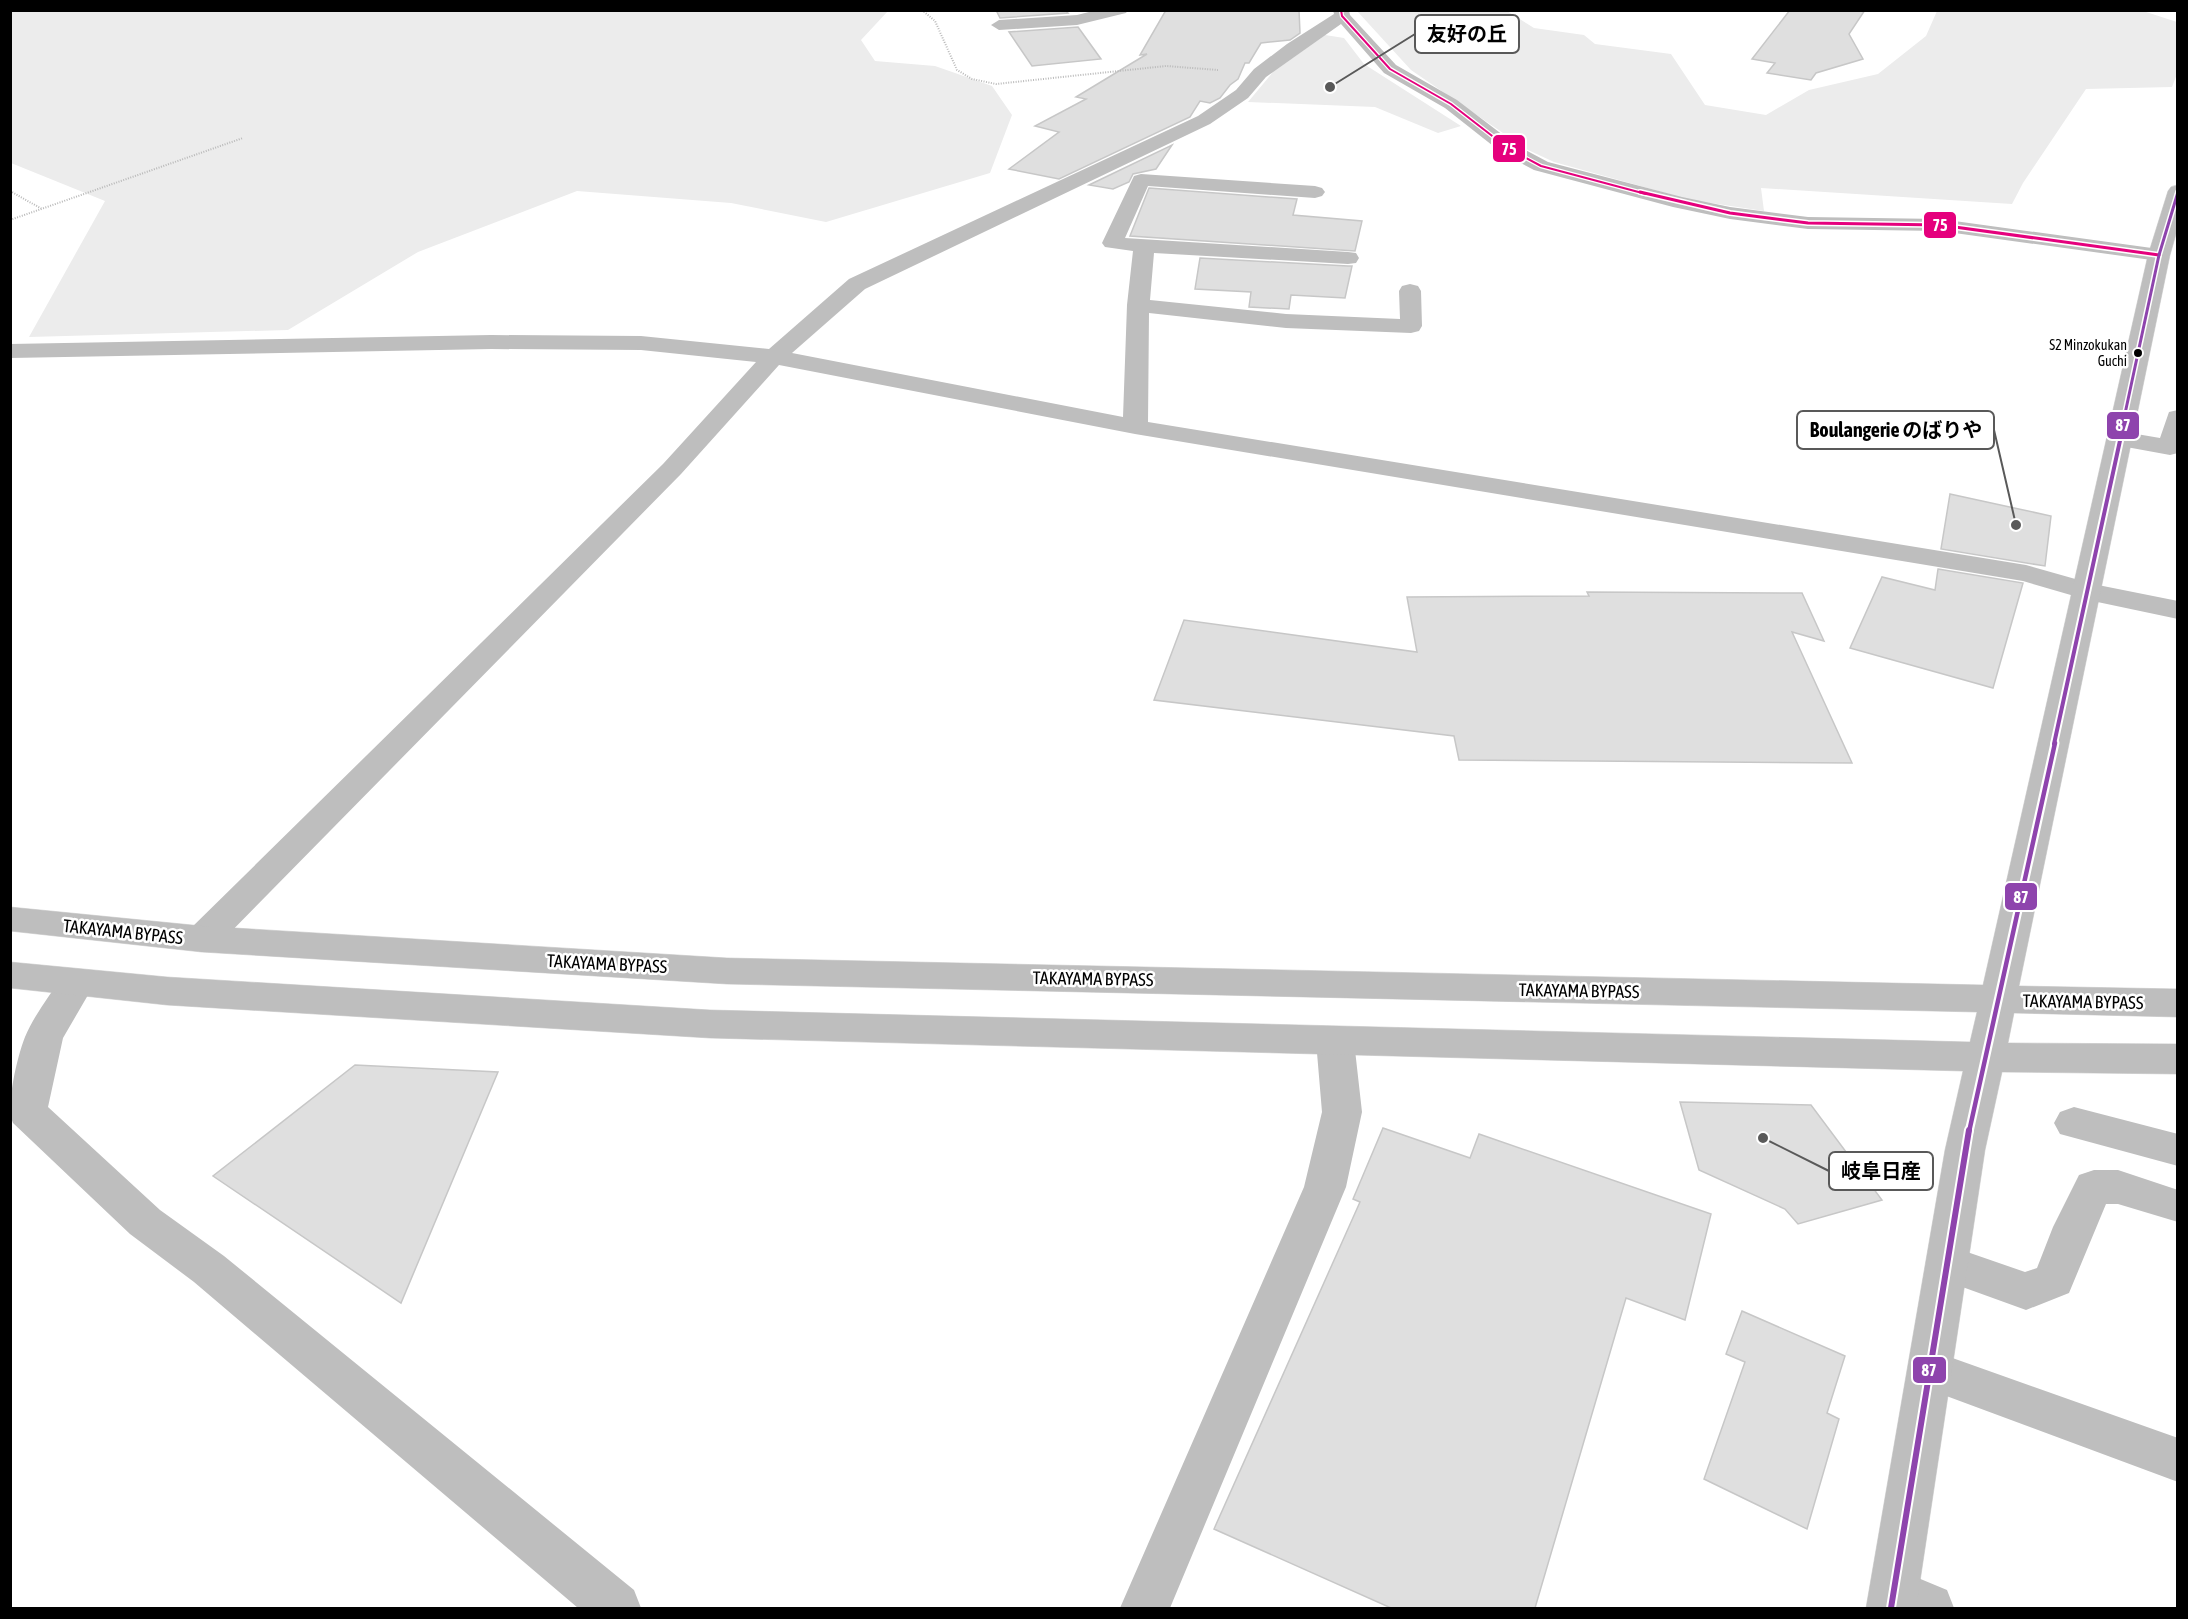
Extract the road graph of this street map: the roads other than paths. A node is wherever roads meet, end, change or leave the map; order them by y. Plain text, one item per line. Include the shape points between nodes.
1 (1120, 10) edge
2 (1341, 13) edge
3 (999, 25) dead end
4 (1315, 192) dead end
5 (2175, 205) edge
6 (1144, 246) junction
7 (2159, 255) junction
8 (1348, 258) dead end
9 (1410, 291) dead end
10 (1138, 305) junction
11 (10, 351) edge
12 (774, 357) junction
13 (2178, 417) edge
14 (1135, 427) junction
15 (2119, 439) junction
16 (2088, 591) junction
17 (2178, 610) edge
18 (10, 920) edge
19 (202, 939) junction
20 (10, 975) edge
21 (77, 983) junction
22 (1998, 1001) junction
23 (2178, 1003) edge
24 (1335, 1041) junction
25 (1986, 1057) junction
26 (2178, 1059) edge
27 (2074, 1123) dead end
28 (2178, 1150) edge
29 (2175, 1206) dead end
30 (1947, 1263) junction
31 (1930, 1370) junction
32 (2178, 1460) edge
33 (1905, 1603) edge
34 (616, 1608) edge
35 (1145, 1608) edge

1 - 3 main road via 1077,20
2 - 7 main road via 1390,69 1451,104 1509,149 1541,166 1730,213 1808,223 1940,225
2 - 12 main road via 1204,120 857,284
4 - 6 main road via 1141,180 1112,243
5 - 7 main road
6 - 8 main road
6 - 10 main road
7 - 15 main road
9 - 10 main road via 1411,326 1286,321
10 - 14 main road
11 - 12 main road via 491,342 641,344
12 - 14 main road
12 - 19 main road via 672,469
13 - 15 main road via 2170,447
14 - 16 main road via 2026,573
15 - 16 main road
16 - 17 main road
16 - 22 main road
18 - 19 main road, TAKAYAMA BYPASS
19 - 22 main road, TAKAYAMA BYPASS via 727,971
20 - 21 main road
21 - 24 main road via 710,1024
21 - 34 main road via 44,1037 27,1112 145,1222 209,1269
22 - 23 main road, TAKAYAMA BYPASS
22 - 25 main road
24 - 25 main road
24 - 35 main road via 1342,1112 1325,1187
25 - 26 main road
25 - 30 main road via 1965,1150
27 - 28 main road
29 - 30 main road via 2118,1187 2094,1187 2054,1280 2026,1291
30 - 31 main road
31 - 32 main road
31 - 33 main road

